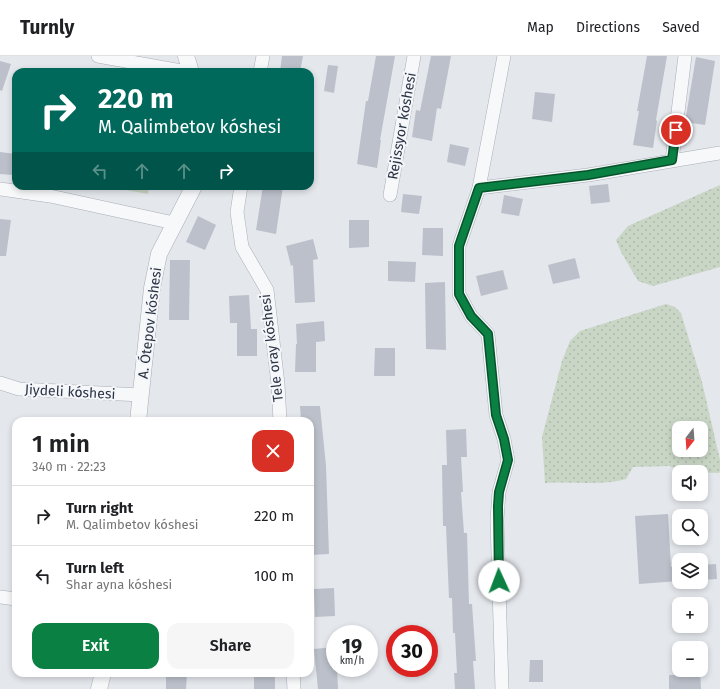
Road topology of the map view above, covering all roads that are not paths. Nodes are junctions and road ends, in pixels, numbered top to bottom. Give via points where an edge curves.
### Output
1 (98, 56) edge
2 (186, 56) edge
3 (263, 56) edge
4 (414, 56) edge
5 (504, 56) edge
6 (685, 56) edge
7 (165, 68) edge
8 (190, 68) edge
9 (261, 68) edge
10 (720, 153) edge
11 (672, 160) junction
12 (479, 188) junction
13 (0, 189) edge
14 (192, 190) edge
15 (240, 190) edge
16 (390, 195) dead end
17 (174, 224) junction
18 (0, 383) edge
19 (141, 396) junction
20 (138, 417) edge
21 (280, 417) edge
22 (0, 597) edge
23 (12, 598) edge
24 (102, 677) edge
25 (293, 677) edge
26 (99, 689) edge
27 (294, 689) edge
28 (502, 689) edge

1 - 7 street
2 - 8 street
3 - 9 street
4 - 16 street, Rejissyor kóshesi
5 - 12 street
6 - 11 street
10 - 11 street
11 - 12 street via 588,175
12 - 28 street via 459,246 459,294 471,316 488,334 496,415 508,460 499,492 497,520
13 - 17 street via 50,196
14 - 17 street, A. Ótepov kóshesi
15 - 21 street, Tele oray kóshesi via 237,212 242,247 267,290
17 - 19 street, A. Ótepov kóshesi via 159,254 152,288
18 - 19 street, Jiydeli kóshesi via 20,389
19 - 20 street, A. Ótepov kóshesi
22 - 23 street
24 - 26 street
25 - 27 street

